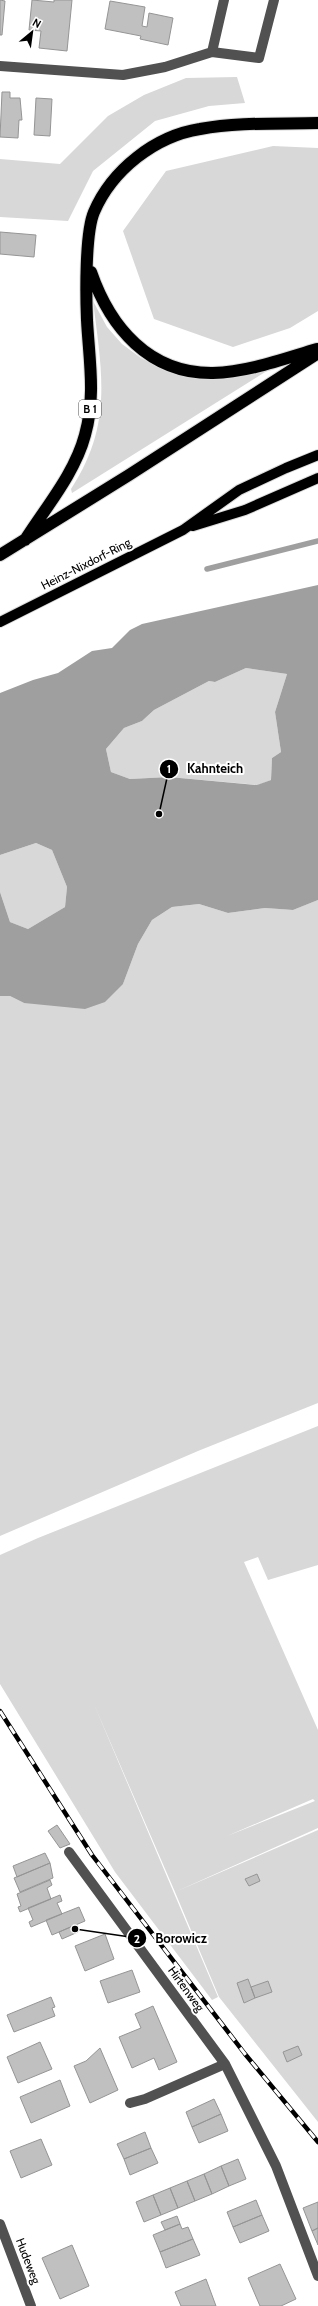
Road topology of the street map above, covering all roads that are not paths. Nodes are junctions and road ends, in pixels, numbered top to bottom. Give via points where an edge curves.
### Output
1 (224, 0) edge
2 (274, 0) edge
3 (212, 52) junction
4 (0, 66) edge
5 (318, 122) edge
6 (88, 262) junction
7 (318, 349) edge
8 (318, 353) edge
9 (318, 456) edge
10 (318, 478) edge
11 (183, 530) junction
12 (25, 540) junction
13 (0, 555) edge
14 (0, 622) edge
15 (69, 1852) dead end
16 (225, 2064) junction
17 (130, 2103) dead end
18 (0, 2224) edge
19 (318, 2276) edge
20 (31, 2306) edge

1 - 3 street
2 - 3 street via 259,58
3 - 4 street via 165,68 123,75
5 - 6 highway via 199,129 171,138 147,150 124,168 106,190 94,212
6 - 7 highway via 100,297 114,321 129,339 154,358 180,369 212,373 247,369
6 - 12 highway, B 1 via 87,319 91,406 85,435 74,461
8 - 12 highway, B 1
9 - 11 main road, Heinz-Nixdorf-Ring via 239,490
10 - 11 main road, Heinz-Nixdorf-Ring via 245,510
11 - 14 main road, Heinz-Nixdorf-Ring
12 - 13 highway, B 1
15 - 16 street, Hirtenweg
16 - 17 street
16 - 19 street, Hirtenweg via 276,2166
18 - 20 street, Hudeweg

